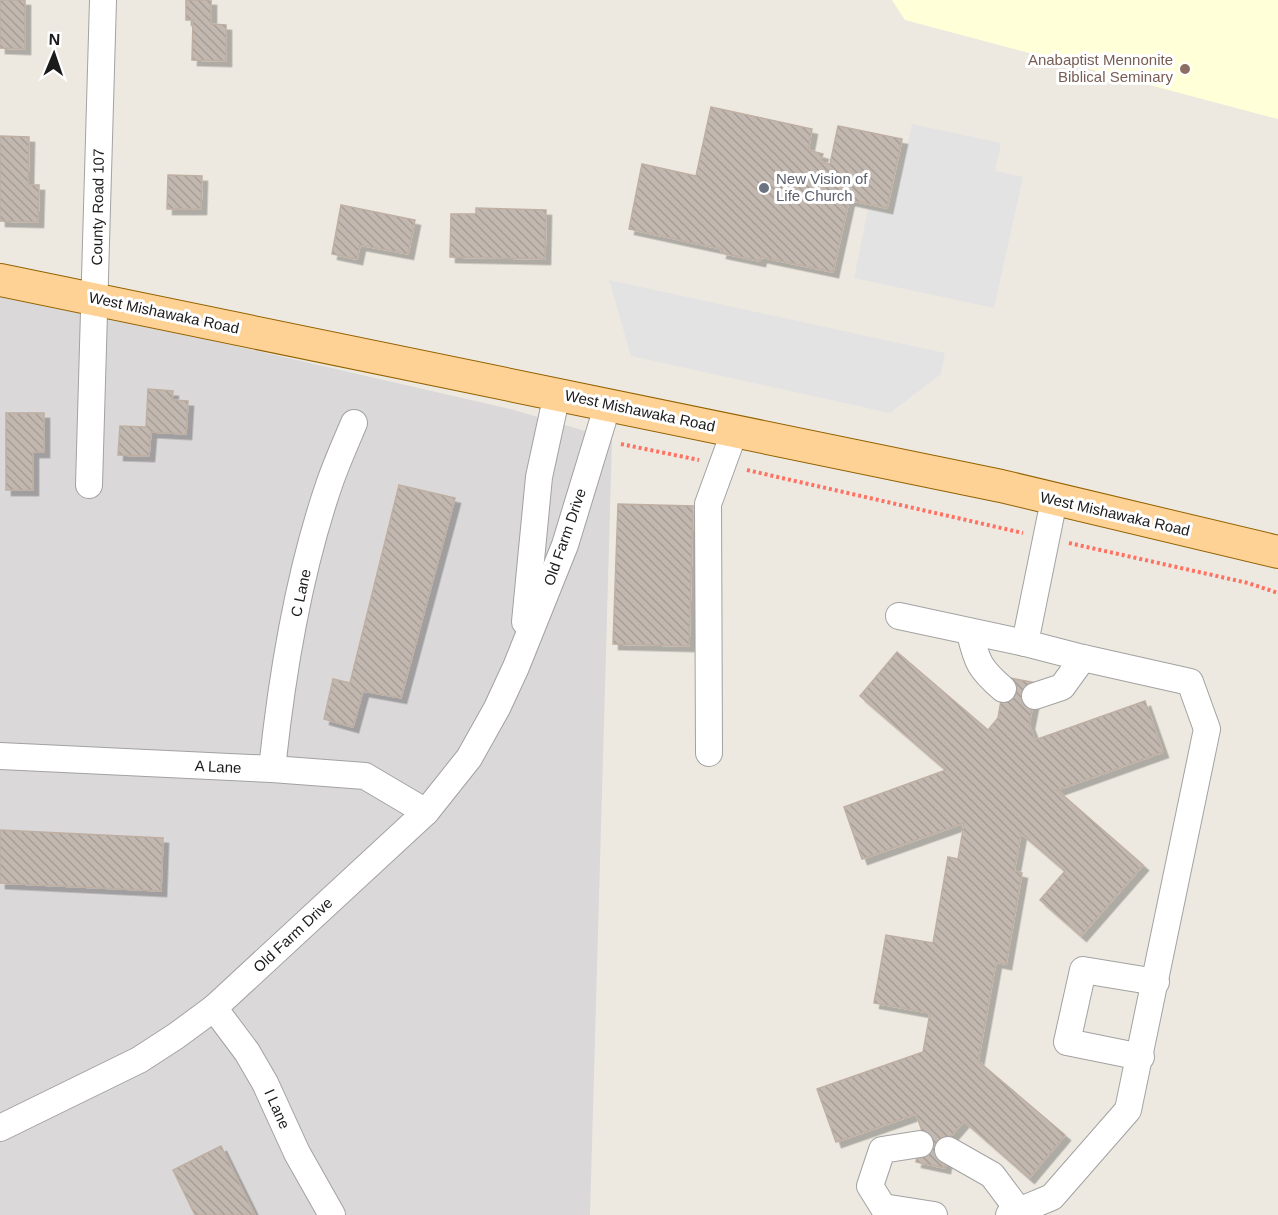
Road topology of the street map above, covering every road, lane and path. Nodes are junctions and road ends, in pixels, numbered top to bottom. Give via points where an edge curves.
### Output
1 (103, 0) edge
2 (0, 280) edge
3 (96, 299) junction
4 (557, 394) junction
5 (608, 404) junction
6 (354, 423) dead end
7 (735, 430) junction
8 (598, 439) junction
9 (723, 464) junction
10 (89, 485) dead end
11 (1054, 500) junction
12 (1046, 538) junction
13 (1278, 552) edge
14 (1278, 593) edge
15 (899, 616) dead end
16 (970, 633) junction
17 (1025, 643) junction
18 (1083, 658) junction
19 (516, 667) junction
20 (1003, 689) dead end
21 (1035, 696) dead end
22 (709, 753) dead end
23 (0, 756) edge
24 (272, 769) junction
25 (426, 812) junction
26 (1156, 982) junction
27 (214, 1008) junction
28 (1141, 1057) junction
29 (0, 1128) edge
30 (920, 1144) dead end
31 (948, 1150) dead end
32 (1014, 1213) edge
33 (332, 1215) edge
34 (934, 1215) edge

1 - 3 street, County Road 107
2 - 3 main road, West Mishawaka Road
3 - 4 main road, West Mishawaka Road
3 - 10 street, County Road 107
4 - 5 main road, West Mishawaka Road
4 - 19 street, Old Farm Drive via 538,477 527,612
5 - 7 main road, West Mishawaka Road
5 - 8 street, Old Farm Drive
6 - 24 street, C Lane via 330,483 305,570 280,694
7 - 9 street
7 - 11 main road, West Mishawaka Road
8 - 9 path
8 - 19 street, Old Farm Drive via 565,545
9 - 12 path
9 - 22 street via 708,504
11 - 12 street
11 - 13 main road, West Mishawaka Road
12 - 14 path
12 - 17 street
15 - 16 street
16 - 17 street
16 - 20 street via 975,657 984,672
17 - 18 street
18 - 21 street via 1062,687
18 - 26 street via 1190,682 1208,729
19 - 25 street, Old Farm Drive via 469,758
23 - 24 street, A Lane
24 - 25 street, A Lane via 365,776
25 - 27 street, Old Farm Drive
26 - 28 street
26 - 28 street via 1083,970 1067,1042
27 - 29 street, Old Farm Drive via 139,1060
27 - 33 street, I Lane via 266,1083 297,1153
28 - 32 street via 1128,1110 1052,1197
30 - 34 street via 882,1150 870,1186 883,1207
31 - 32 street via 992,1175

